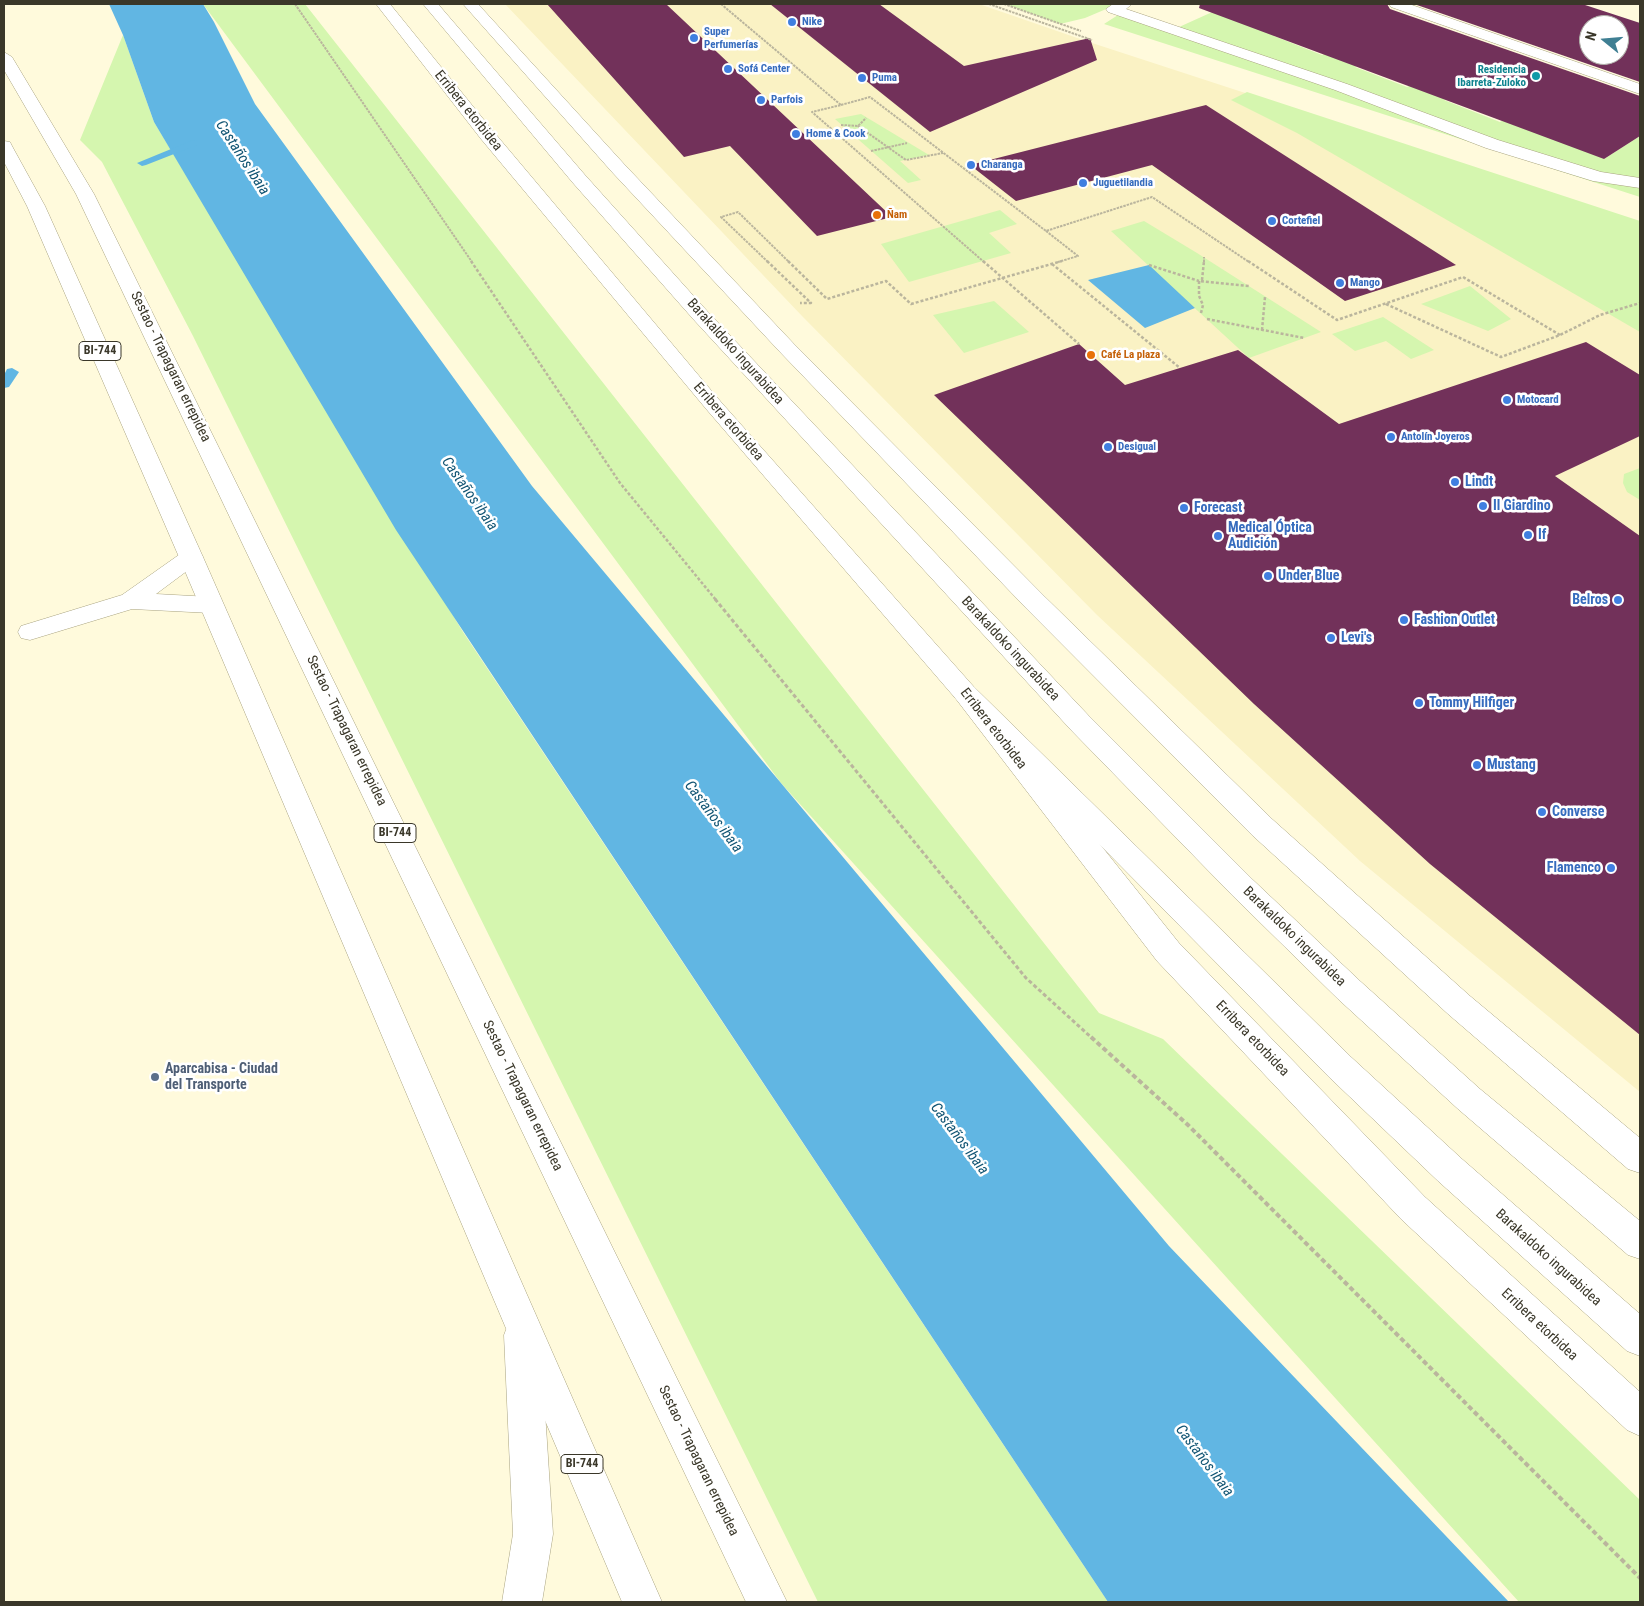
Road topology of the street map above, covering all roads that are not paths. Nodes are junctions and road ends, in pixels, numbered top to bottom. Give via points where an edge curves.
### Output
1 (383, 4) edge
2 (430, 4) edge
3 (470, 4) edge
4 (1125, 4) edge
5 (1396, 4) edge
6 (4, 57) edge
7 (1640, 89) edge
8 (4, 146) edge
9 (1640, 183) edge
10 (191, 557) junction
11 (131, 601) junction
12 (211, 605) junction
13 (30, 632) dead end
14 (965, 693) junction
15 (1640, 1158) edge
16 (1640, 1244) edge
17 (522, 1326) junction
18 (1640, 1338) edge
19 (1640, 1417) edge
20 (522, 1602) edge
21 (642, 1602) edge
22 (767, 1602) edge

1 - 14 main road, Erribera etorbidea via 487,135 714,406
2 - 16 main road, Barakaldoko ingurabidea via 695,308 1080,723 1349,990 1470,1099
3 - 15 main road via 744,302 1035,602 1262,827 1459,1005
4 - 9 main road via 1113,8 1507,149 1599,177
5 - 7 main road
6 - 22 main road, Sestao - Trapagaran errepidea / BI-744 via 89,203
8 - 10 main road, BI-744 via 36,206
10 - 11 main road
10 - 12 main road, BI-744
11 - 12 main road
11 - 13 main road
12 - 17 main road, BI-744
14 - 18 main road, Barakaldoko ingurabidea via 1340,1067 1450,1170
14 - 19 main road, Erribera etorbidea via 1168,952 1412,1208
17 - 20 main road via 533,1534
17 - 21 main road, BI-744

